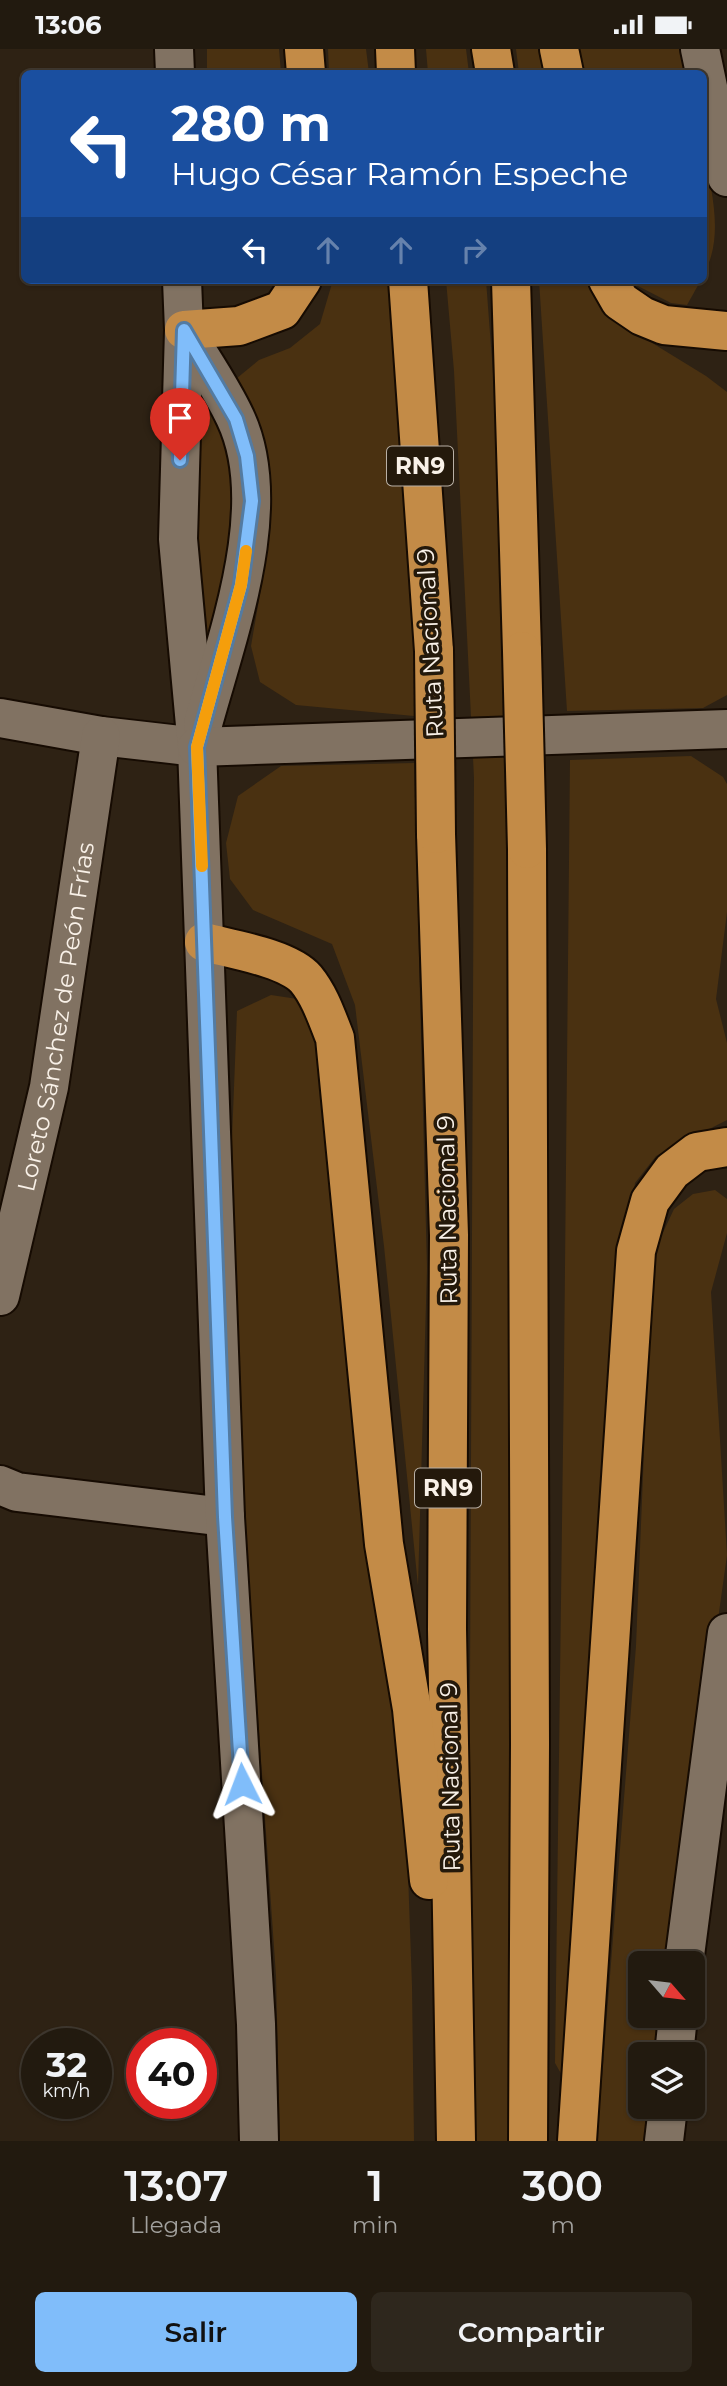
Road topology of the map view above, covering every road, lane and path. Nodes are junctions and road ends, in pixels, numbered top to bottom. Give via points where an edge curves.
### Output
1 (174, 49) edge
2 (304, 49) edge
3 (395, 49) edge
4 (491, 49) edge
5 (559, 49) edge
6 (700, 49) edge
7 (174, 70) edge
8 (306, 70) edge
9 (396, 70) edge
10 (494, 70) edge
11 (563, 70) edge
12 (704, 70) edge
13 (707, 82) edge
14 (727, 177) edge
15 (182, 284) edge
16 (299, 284) edge
17 (408, 284) edge
18 (511, 284) edge
19 (610, 284) edge
20 (184, 330) junction
21 (727, 331) edge
22 (0, 718) edge
23 (727, 729) edge
24 (101, 736) junction
25 (197, 747) junction
26 (204, 941) junction
27 (727, 1147) edge
28 (0, 1296) edge
29 (0, 1485) edge
30 (225, 1517) junction
31 (727, 1633) edge
32 (720, 1753) edge
33 (686, 1951) edge
34 (667, 2119) edge
35 (259, 2141) edge
36 (456, 2141) edge
37 (528, 2141) edge
38 (577, 2141) edge
39 (664, 2141) edge

1 - 7 street
2 - 8 highway
3 - 9 highway
4 - 10 highway
5 - 11 highway
6 - 12 street
13 - 14 street
15 - 20 street
16 - 20 highway via 282,310 239,326
17 - 36 highway, Ruta Nacional 9 / RN9, bridge via 434,652 449,1235 447,1629
18 - 37 highway, bridge via 527,849
19 - 21 highway via 620,301 664,325
20 - 25 street via 178,539
20 - 25 street via 236,419 247,456 252,501 241,585
22 - 24 street
23 - 25 street
24 - 25 street
24 - 28 street, Loreto Sánchez de Peón Frías via 49,1087
25 - 26 street
26 - 30 street
26 - 36 highway via 284,964 304,977 335,1038 384,1544 412,1709
27 - 38 highway via 697,1152 672,1171 650,1201 636,1251
29 - 30 street via 17,1492
30 - 35 street
31 - 32 street
32 - 33 street
34 - 39 street

